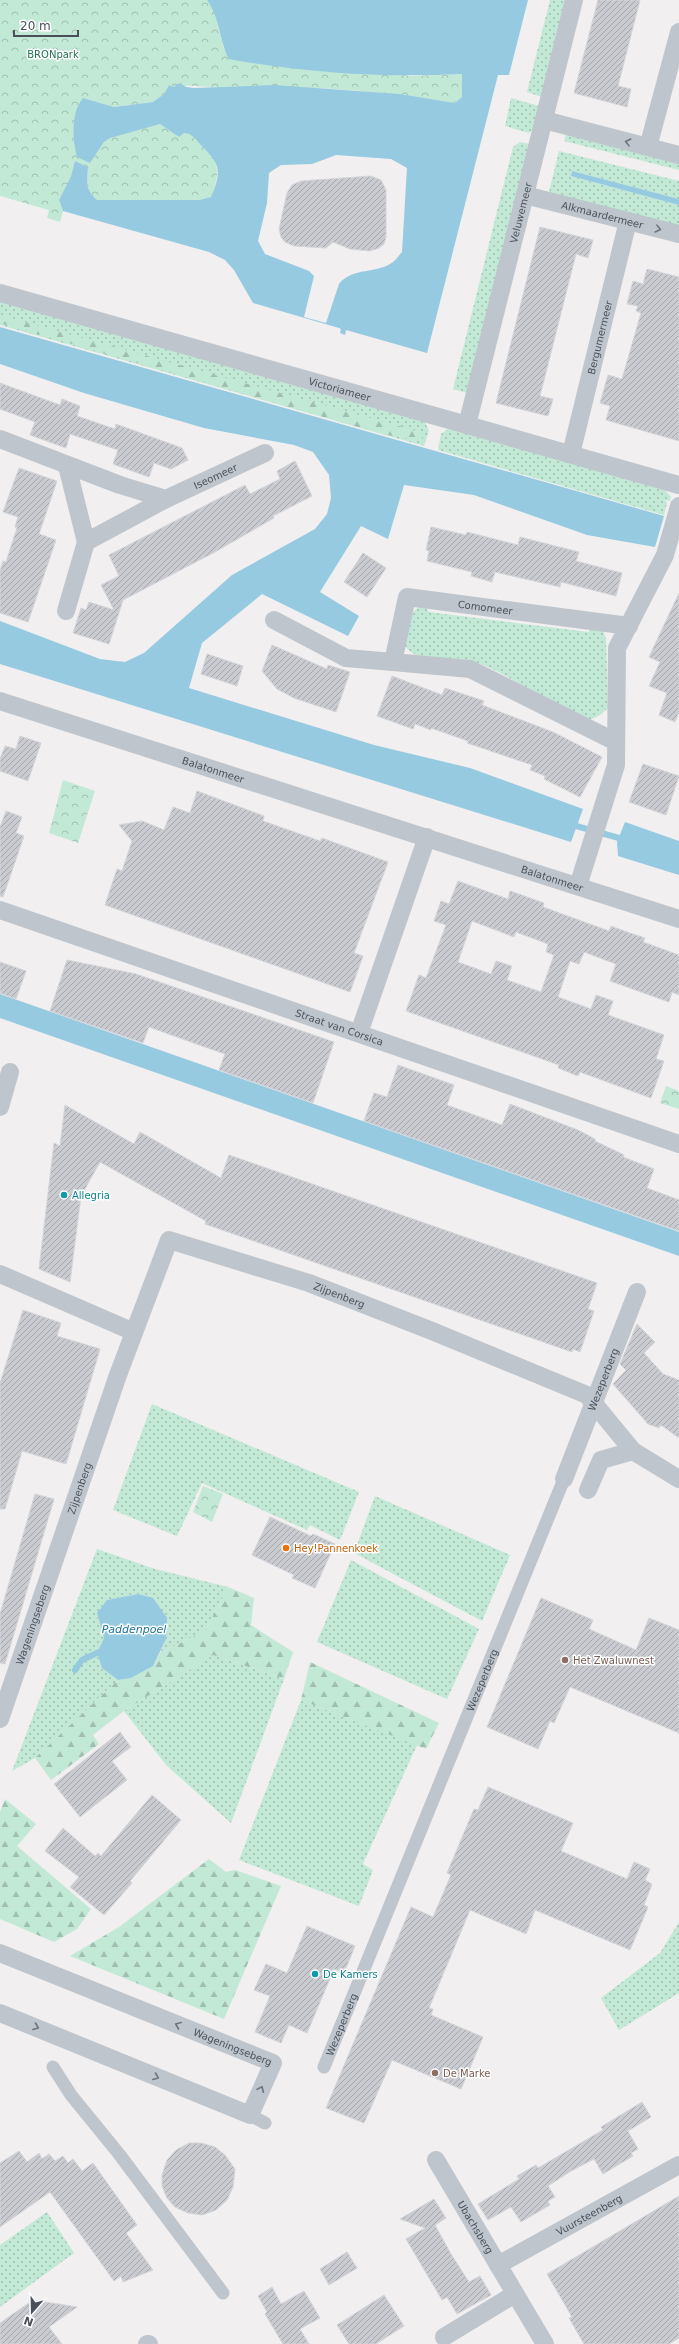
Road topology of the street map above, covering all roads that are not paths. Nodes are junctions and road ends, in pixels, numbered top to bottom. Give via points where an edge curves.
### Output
1 (574, 0) edge
2 (679, 32) edge
3 (544, 120) junction
4 (648, 147) junction
5 (679, 154) edge
6 (525, 195) junction
7 (628, 221) junction
8 (679, 234) edge
9 (0, 293) edge
10 (467, 425) junction
11 (0, 440) edge
12 (265, 453) dead end
13 (570, 454) junction
14 (67, 466) junction
15 (679, 485) edge
16 (166, 499) junction
17 (679, 507) edge
18 (86, 542) junction
19 (66, 611) dead end
20 (274, 620) dead end
21 (629, 626) junction
22 (393, 662) junction
23 (0, 701) edge
24 (616, 742) junction
25 (427, 837) junction
26 (578, 886) junction
27 (0, 910) edge
28 (679, 919) edge
29 (359, 1033) junction
30 (10, 1072) dead end
31 (0, 1107) edge
32 (679, 1144) edge
33 (0, 1274) edge
34 (637, 1292) dead end
35 (134, 1332) junction
36 (593, 1402) junction
37 (632, 1451) junction
38 (564, 1479) joint
39 (679, 1479) edge
40 (588, 1490) dead end
41 (63, 1530) joint
42 (0, 1719) edge
43 (0, 1953) edge
44 (0, 2012) edge
45 (53, 2067) dead end
46 (324, 2067) dead end
47 (436, 2160) dead end
48 (679, 2164) edge
49 (498, 2265) junction
50 (223, 2293) dead end
51 (515, 2294) junction
52 (444, 2337) dead end
53 (545, 2344) edge

1 - 3 street, Veluwemeer
2 - 4 street
4 -> 3 street
3 - 6 street, Veluwemeer
4 - 5 street
6 - 7 street, Alkmaardermeer
6 - 10 street, Veluwemeer
7 -> 8 street, Alkmaardermeer
7 - 13 street, Bergumermeer
9 - 10 street, Victoriameer
10 - 13 street, Victoriameer
11 - 14 street
12 - 16 street, Iseomeer
13 - 15 street, Victoriameer
14 - 16 street
14 - 18 street
16 - 18 street, Iseomeer
17 - 21 street via 665,555
18 - 19 street
20 - 22 street via 346,658
21 - 22 street, Comomeer via 407,597
21 - 24 street via 617,648
22 - 24 street via 470,669
23 - 25 street, Balatonmeer
24 - 26 street via 616,765
25 - 26 street, Balatonmeer
25 - 29 street
26 - 28 street, Balatonmeer
27 - 29 street, Straat van Corsica
29 - 32 street, Straat van Corsica
30 - 31 street
33 - 35 street
34 - 36 street, Wezeperberg
35 - 36 street, Zijpenberg via 169,1240 309,1283 587,1395
35 - 41 street, Zijpenberg
36 - 37 street
36 - 38 street, Wezeperberg
37 - 39 street
37 - 40 street via 602,1460
38 - 46 street, Wezeperberg
41 - 42 street, Wageningseberg
44 -> 43 street, Wageningseberg via 257,2119 273,2063
45 - 50 street via 71,2095 120,2154
47 - 49 street, Ubachsberg
48 - 49 street, Vuursteenberg
49 - 51 street, Ubachsberg
51 - 52 street
51 - 53 street, Ubachsberg

